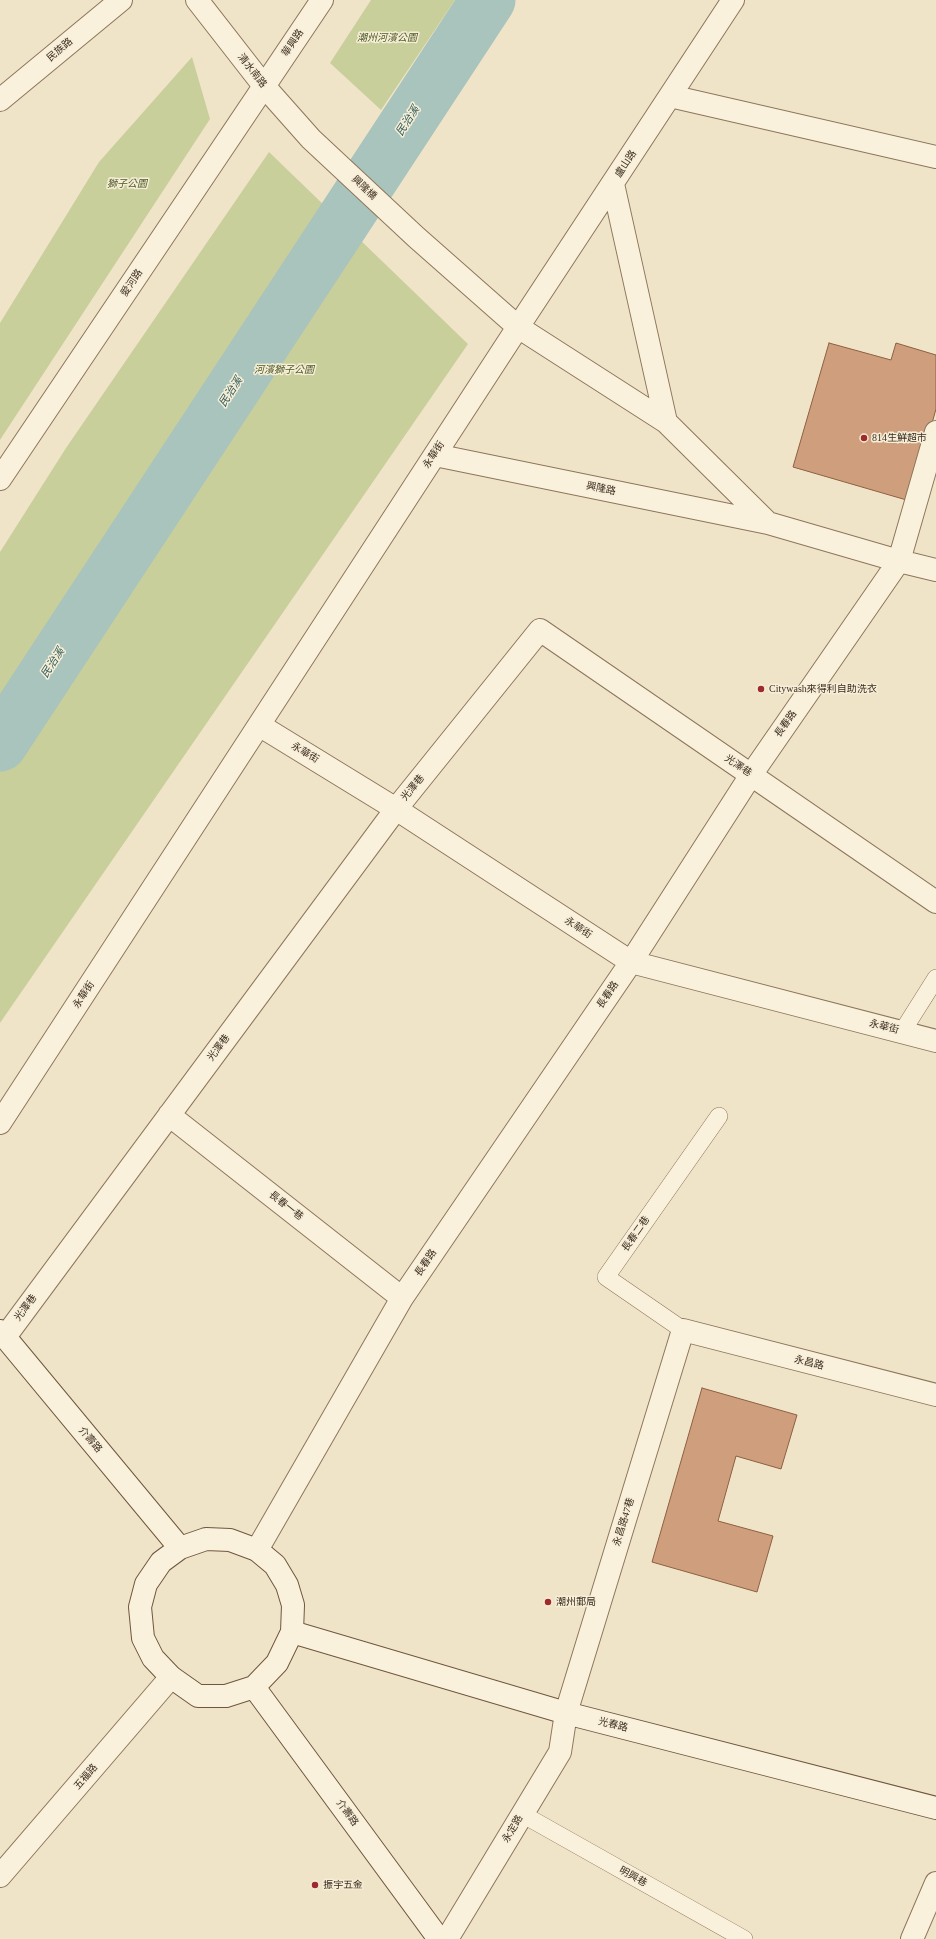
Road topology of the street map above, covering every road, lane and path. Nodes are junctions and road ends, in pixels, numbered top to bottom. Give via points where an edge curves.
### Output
1 (121, 0) edge
2 (197, 0) edge
3 (322, 0) edge
4 (733, 0) edge
5 (264, 86) junction
6 (670, 96) junction
7 (0, 100) edge
8 (311, 139) joint
9 (936, 157) edge
10 (613, 184) junction
11 (416, 237) joint
12 (518, 327) junction
13 (666, 422) junction
14 (936, 432) edge
15 (435, 455) junction
16 (0, 479) edge
17 (768, 523) junction
18 (899, 562) junction
19 (936, 570) edge
20 (259, 725) junction
21 (751, 775) junction
22 (396, 809) junction
23 (936, 902) edge
24 (631, 962) junction
25 (936, 978) edge
26 (902, 1032) junction
27 (936, 1040) edge
28 (169, 1115) junction
29 (719, 1116) dead end
30 (0, 1123) edge
31 (402, 1298) junction
32 (682, 1330) junction
33 (2, 1334) edge
34 (936, 1395) edge
35 (180, 1548) junction
36 (257, 1550) junction
37 (292, 1632) junction
38 (171, 1677) junction
39 (254, 1687) junction
40 (566, 1713) junction
41 (936, 1808) edge
42 (522, 1814) junction
43 (0, 1876) edge
44 (936, 1883) edge
45 (733, 1936) edge
46 (439, 1939) edge
47 (447, 1939) edge
48 (912, 1939) edge

1 - 7 street, 民族路
2 - 5 street, 清水南路
3 - 5 street, 華興路
4 - 6 street, 盧山路
5 - 8 street, 清水南路
5 - 16 street, 愛河路
6 - 9 street
6 - 10 street, 盧山路
8 - 11 street, 興隆橋
10 - 12 street, 盧山路
10 - 13 street
11 - 12 street, 興隆路
12 - 13 street, 興隆路
12 - 15 street, 永華街
13 - 17 street, 興隆路
14 - 18 street, 長春路
15 - 17 street, 興隆路
15 - 20 street, 永華街
17 - 18 street, 興隆路
18 - 19 street, 興隆路
18 - 21 street, 長春路
20 - 22 street, 永華街
20 - 30 street, 永華街
21 - 22 street, 光澤巷 via 540,630
21 - 23 street, 光澤巷
21 - 24 street, 長春路
22 - 24 street, 永華街
22 - 28 street, 光澤巷
24 - 26 street, 永華街
24 - 31 street, 長春路
25 - 26 lane
26 - 27 street, 永華街
28 - 31 street, 長春一巷
28 - 33 street, 光澤巷
29 - 32 lane, 長春二巷 via 606,1277
31 - 36 street, 長春路
32 - 34 street, 永昌路
32 - 40 street, 永昌路47巷
33 - 35 street, 介壽路
35 - 36 street via 206,1539 230,1540
35 - 38 street via 161,1562 146,1584 140,1607 143,1638 153,1658
36 - 37 street via 275,1565 287,1585 293,1605
37 - 39 street via 278,1663
37 - 40 street, 光春路
38 - 39 street via 198,1696 226,1696
38 - 43 street, 五福路
39 - 46 street, 介壽路
40 - 41 street, 光春路
40 - 42 street, 永定路 via 560,1752
42 - 45 lane, 明興巷
42 - 47 street, 永定路
44 - 48 street

